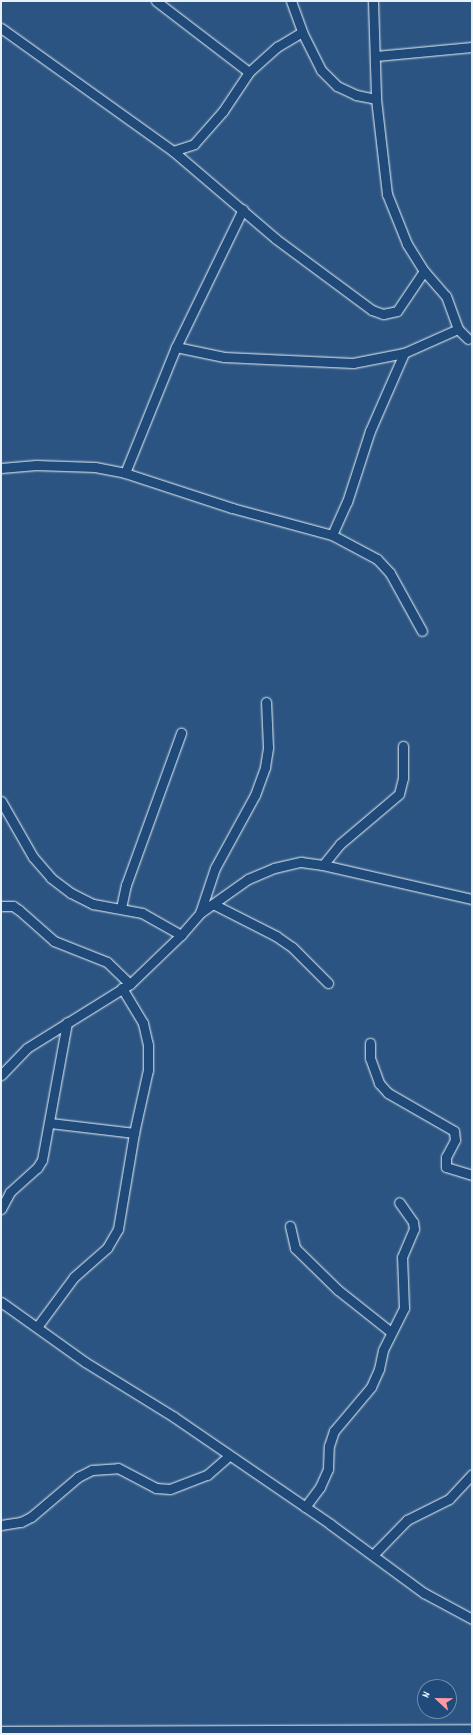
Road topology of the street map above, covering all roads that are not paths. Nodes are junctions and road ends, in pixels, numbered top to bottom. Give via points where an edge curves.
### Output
1 (156, 1) edge
2 (291, 1) edge
3 (373, 1) edge
4 (1, 28) edge
5 (302, 32) junction
6 (472, 47) edge
7 (376, 56) junction
8 (249, 72) junction
9 (376, 99) junction
10 (173, 151) junction
11 (243, 209) junction
12 (424, 271) junction
13 (458, 329) junction
14 (468, 339) dead end
15 (176, 347) junction
16 (404, 353) junction
17 (1, 468) edge
18 (126, 473) junction
19 (332, 535) junction
20 (422, 631) dead end
21 (266, 702) dead end
22 (181, 734) dead end
23 (403, 746) dead end
24 (1, 801) edge
25 (324, 865) junction
26 (472, 898) edge
27 (213, 904) junction
28 (1, 906) edge
29 (121, 908) junction
30 (200, 913) junction
31 (181, 935) junction
32 (328, 983) dead end
33 (126, 986) junction
34 (67, 1022) junction
35 (370, 1043) dead end
36 (1, 1075) edge
37 (50, 1123) junction
38 (134, 1133) junction
39 (472, 1175) edge
40 (399, 1202) dead end
41 (1, 1209) edge
42 (290, 1226) dead end
43 (1, 1302) edge
44 (37, 1327) junction
45 (391, 1332) junction
46 (229, 1456) junction
47 (472, 1474) edge
48 (305, 1507) junction
49 (1, 1525) edge
50 (373, 1555) junction
51 (472, 1619) edge
52 (472, 1729) edge
53 (1, 1731) edge
54 (296, 1732) edge

1 - 8 street
2 - 5 street
3 - 7 street
4 - 10 street
5 - 8 street via 278,47
5 - 9 street via 321,70 338,86
6 - 7 street
7 - 9 street
8 - 10 street via 223,112 202,137 194,144
9 - 12 street via 387,194 407,244
10 - 11 street
11 - 12 street via 276,239 332,282 383,314 397,311 404,304
11 - 15 street
12 - 13 street via 450,301
13 - 14 street
13 - 16 street
15 - 16 street via 224,357 353,363
15 - 18 street
16 - 19 street via 370,431 347,502
17 - 18 street via 44,465 95,467
18 - 19 street via 232,508
19 - 20 street via 377,559 390,573
21 - 30 street via 268,747 265,767 255,796 215,868
22 - 29 street via 126,885
23 - 25 street via 403,778 398,794 340,844
24 - 29 street via 33,856 51,878 71,893 93,904
25 - 26 street
25 - 27 street via 301,862 274,868 248,879
27 - 30 street
27 - 32 street via 276,936
28 - 33 street via 13,906 54,941 107,962
29 - 31 street via 142,913
30 - 31 street
31 - 33 street
33 - 34 street
33 - 38 street via 143,1023 148,1045 148,1070
34 - 36 street via 27,1048
34 - 37 street
35 - 39 street via 370,1058 379,1083 388,1093 454,1131 455,1140 446,1157 446,1167
37 - 38 street
37 - 41 street via 47,1145 40,1164 10,1192
38 - 44 street via 118,1229 107,1248 74,1277
40 - 45 street via 413,1222 414,1229 402,1257 404,1308
42 - 45 street via 295,1248 338,1290
43 - 44 street
44 - 46 street
45 - 48 street via 371,1387 334,1431 329,1446 328,1469 320,1487
46 - 48 street
46 - 49 street via 206,1475 170,1489 156,1488 118,1468 92,1470 78,1477 31,1517 16,1524
47 - 50 street via 449,1499 407,1520
48 - 50 street
50 - 51 street via 424,1593
52 - 54 street
53 - 54 street

